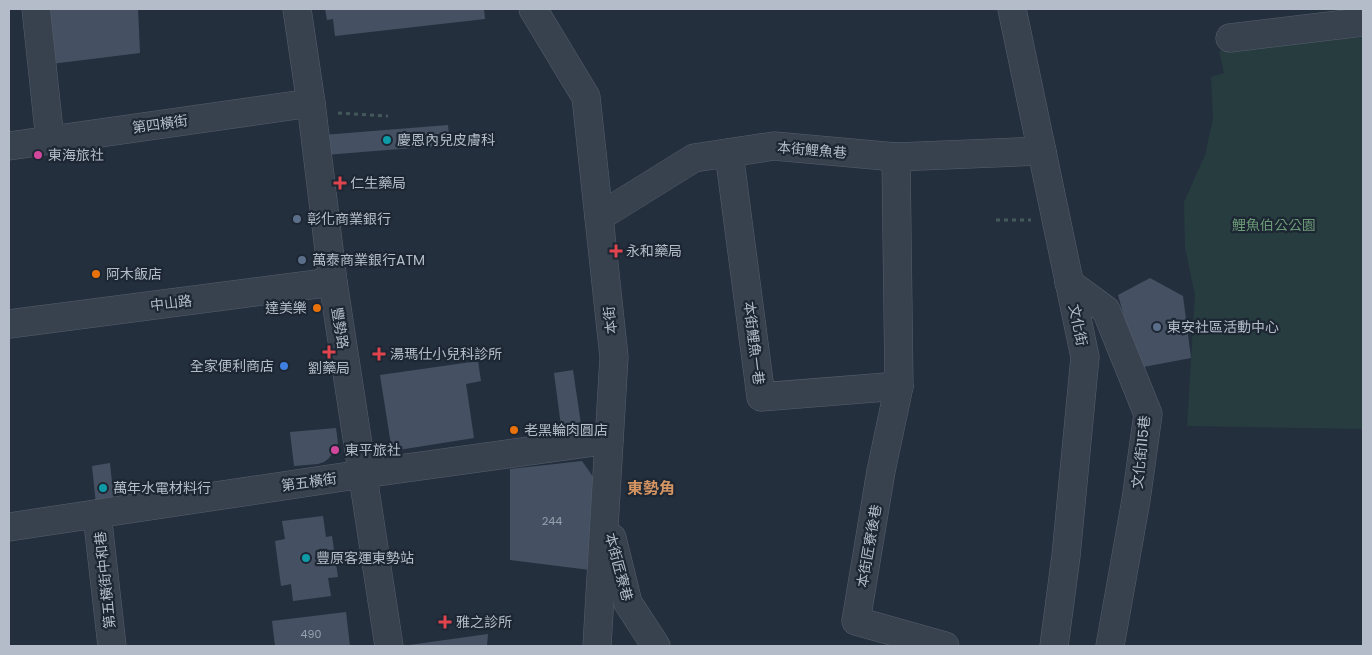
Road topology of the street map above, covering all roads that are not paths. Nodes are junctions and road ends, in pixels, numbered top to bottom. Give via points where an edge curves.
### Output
1 (36, 9) edge
2 (297, 9) edge
3 (533, 9) edge
4 (1012, 9) edge
5 (1363, 22) edge
6 (1230, 38) dead end
7 (311, 103) junction
8 (50, 140) junction
9 (9, 146) edge
10 (1042, 150) junction
11 (729, 153) junction
12 (896, 157) junction
13 (599, 217) junction
14 (333, 282) junction
15 (1069, 282) junction
16 (9, 324) edge
17 (899, 386) junction
18 (609, 440) junction
19 (363, 474) junction
20 (605, 510) junction
21 (97, 514) junction
22 (9, 526) edge
23 (112, 646) edge
24 (389, 646) edge
25 (597, 646) edge
26 (656, 646) edge
27 (945, 646) edge
28 (1054, 646) edge
29 (1110, 646) edge

1 - 8 street
2 - 7 street, 豐勢路
3 - 13 street, 本街 via 586,97
4 - 10 street, 文化街
5 - 6 street
7 - 8 street, 第四橫街
7 - 14 street, 豐勢路
8 - 9 street, 第四橫街
10 - 12 street, 本街鯉魚巷
10 - 15 street, 文化街
11 - 12 street, 本街鯉魚巷 via 774,146
11 - 13 street, 本街鯉魚巷 via 694,158
11 - 17 street, 本街鯉魚一巷 via 761,397
12 - 17 street
13 - 18 street, 本街 via 614,357
14 - 16 street, 中山路
14 - 19 street, 豐勢路
15 - 28 street, 文化街 via 1085,357
15 - 29 street, 文化街115巷 via 1106,310 1148,414
17 - 27 street, 本街匠寮後巷 via 856,621
18 - 19 street, 第五橫街
18 - 20 street, 本街
19 - 21 street, 第五橫街
19 - 24 street, 豐勢路
20 - 25 street, 本街
20 - 26 street, 本街匠寮巷 via 628,604
21 - 22 street, 第五橫街
21 - 23 street, 第五橫街中和巷

